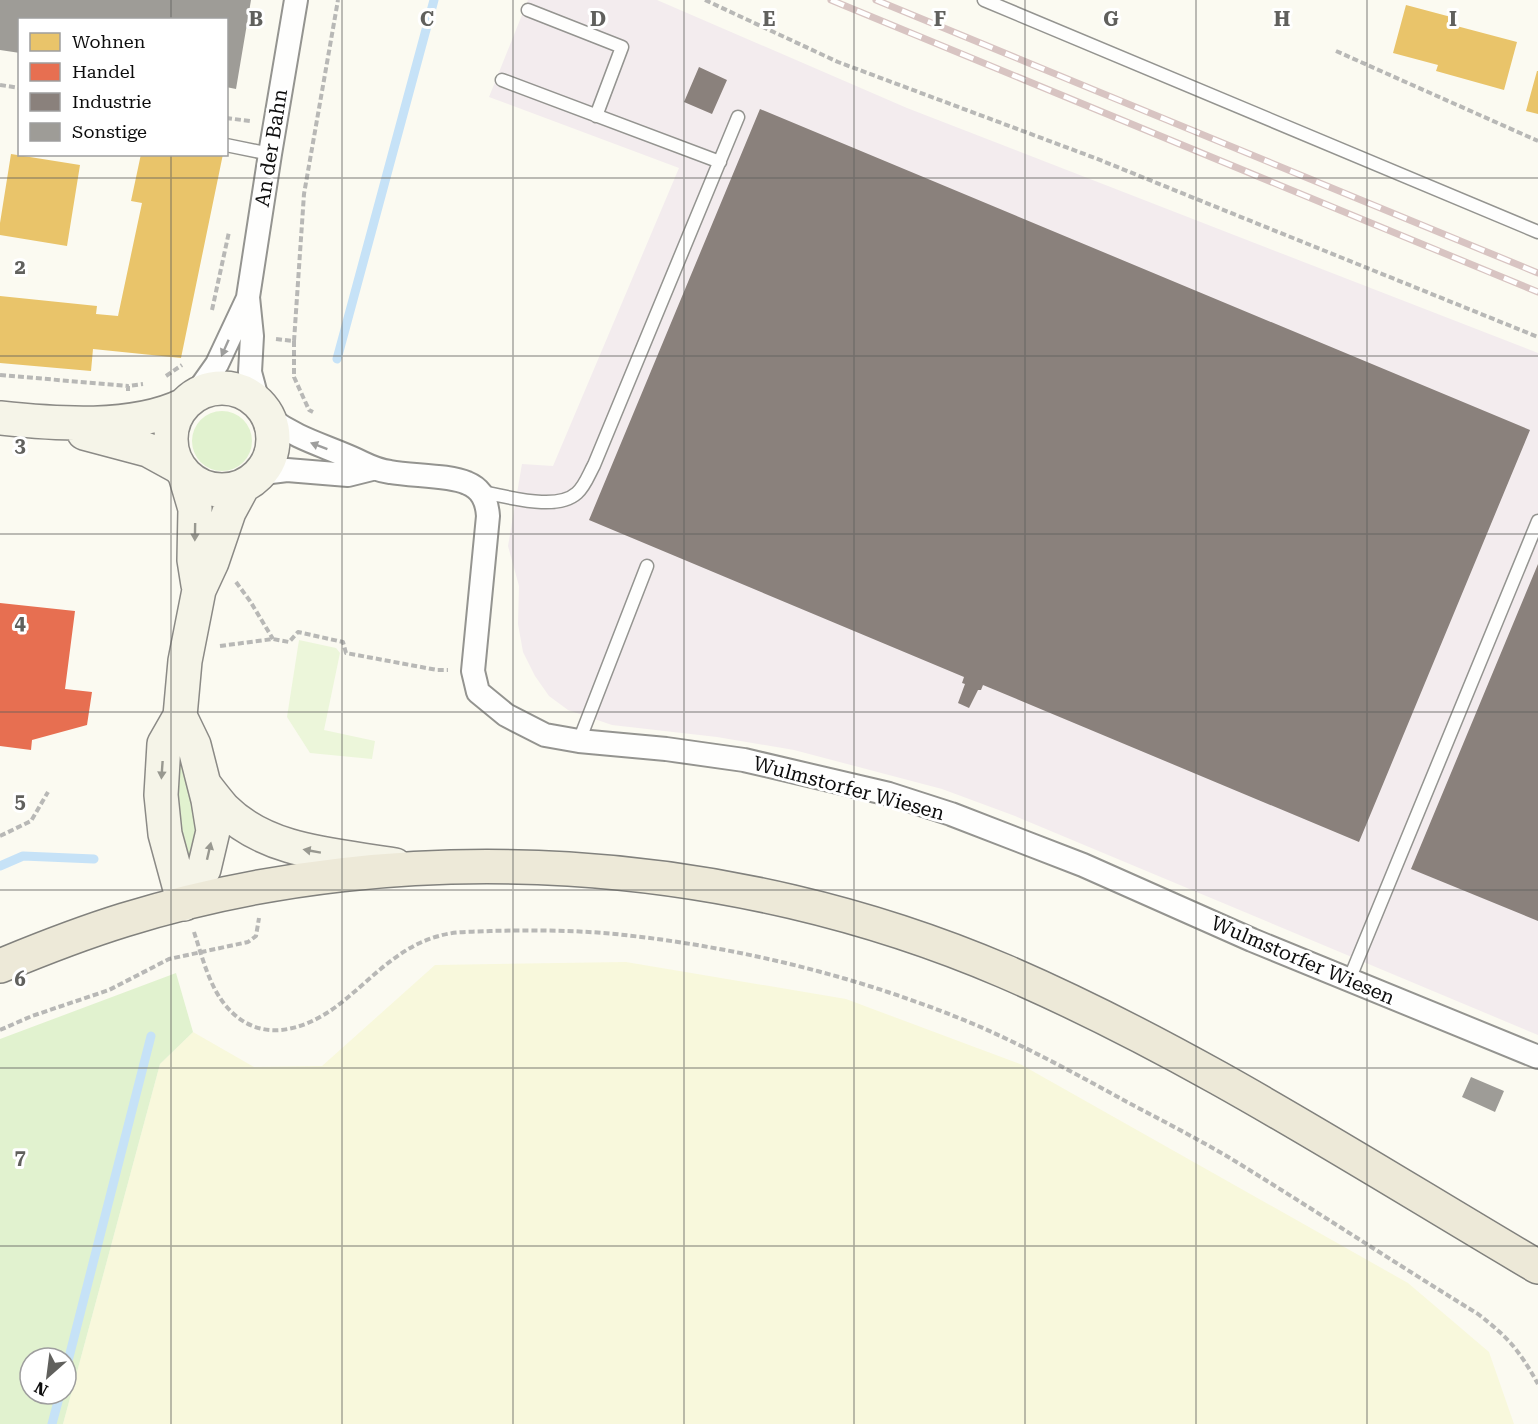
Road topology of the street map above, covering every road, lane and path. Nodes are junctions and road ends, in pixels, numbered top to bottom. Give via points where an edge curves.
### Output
1 (296, 0) edge
2 (338, 0) edge
3 (705, 0) edge
4 (984, 0) edge
5 (528, 10) dead end
6 (1336, 51) dead end
7 (502, 80) dead end
8 (0, 85) edge
9 (18, 88) edge
10 (596, 116) junction
11 (738, 117) dead end
12 (228, 118) edge
13 (254, 122) dead end
14 (1538, 141) edge
15 (228, 145) edge
16 (270, 154) junction
17 (720, 162) junction
18 (1538, 231) edge
19 (248, 297) junction
20 (252, 336) junction
21 (1538, 337) edge
22 (294, 341) junction
23 (184, 364) dead end
24 (0, 375) edge
25 (160, 381) dead end
26 (150, 382) dead end
27 (128, 386) junction
28 (190, 400) junction
29 (264, 410) junction
30 (0, 418) edge
31 (129, 420) junction
32 (47, 423) junction
33 (332, 450) junction
34 (372, 469) junction
35 (182, 471) junction
36 (251, 481) junction
37 (481, 492) junction
38 (1538, 521) edge
39 (647, 566) dead end
40 (229, 574) dead end
41 (199, 590) junction
42 (273, 639) junction
43 (219, 646) dead end
44 (473, 671) junction
45 (180, 716) junction
46 (579, 741) junction
47 (204, 784) junction
48 (48, 792) dead end
49 (0, 836) edge
50 (411, 868) junction
51 (251, 889) junction
52 (184, 904) junction
53 (201, 954) junction
54 (0, 966) edge
55 (1350, 980) junction
56 (0, 1030) edge
57 (1538, 1057) edge
58 (1538, 1267) edge
59 (1538, 1384) edge

1 - 16 street, An der Bahn
2 - 22 path via 304,194
3 - 21 path via 838,62 1106,162
4 - 18 lane
5 - 10 lane via 622,47
6 - 14 path
7 - 10 lane
8 - 9 path
10 - 17 lane
11 - 17 lane
12 - 13 path
15 - 16 lane
16 - 19 street, An der Bahn
17 - 37 lane via 582,488 551,503
19 - 20 street, An der Bahn
19 -> 28 street, An der Bahn via 217,364
20 - 22 path
20 - 29 street, An der Bahn via 250,372
22 - 33 path via 294,377 309,410 338,429
23 - 25 path
24 - 27 path
26 - 27 path
27 - 31 path
28 - 29 street via 213,389 228,388 242,392
28 - 31 street via 161,414
28 - 35 street via 174,421 171,435 172,450
33 -> 29 street via 294,434
29 - 36 street via 274,436 273,451
30 - 32 street
31 - 32 street
32 - 35 street via 133,445
33 - 34 street
34 - 36 street via 348,475 287,470
34 - 37 street via 458,480
35 - 36 street via 196,484 210,489 229,490
35 -> 41 street via 195,509 194,560
36 - 41 street via 229,512
37 - 44 street, Wulmstorfer Wiesen via 488,516
38 - 55 lane
39 - 46 lane
40 - 42 path
41 - 45 street via 185,661
42 - 43 path
42 - 44 path via 289,642 298,632 343,642 346,653 437,670
44 - 46 street, Wulmstorfer Wiesen via 478,692 506,715 545,735
45 - 47 street via 194,745
45 -> 52 street via 164,744 160,795 165,834
46 - 55 street, Wulmstorfer Wiesen via 744,760 889,794 1028,843
50 -> 47 street via 282,844 240,821
52 -> 47 street via 204,869 213,831
48 - 49 path via 32,821
50 - 51 main road
50 - 58 main road via 524,867 648,876 790,902 912,936 1003,971 1189,1061
51 - 52 main road
51 - 53 path via 259,918 256,936 248,942
52 - 53 path
52 - 54 main road via 124,920
53 - 56 path via 169,959 109,990
53 - 59 path via 226,1006 248,1023 279,1031 308,1023 335,1007 410,948 459,932 614,934 723,950 813,969 904,998 983,1028 1062,1066 1227,1156 1478,1314 1504,1334
55 - 57 street, Wulmstorfer Wiesen

